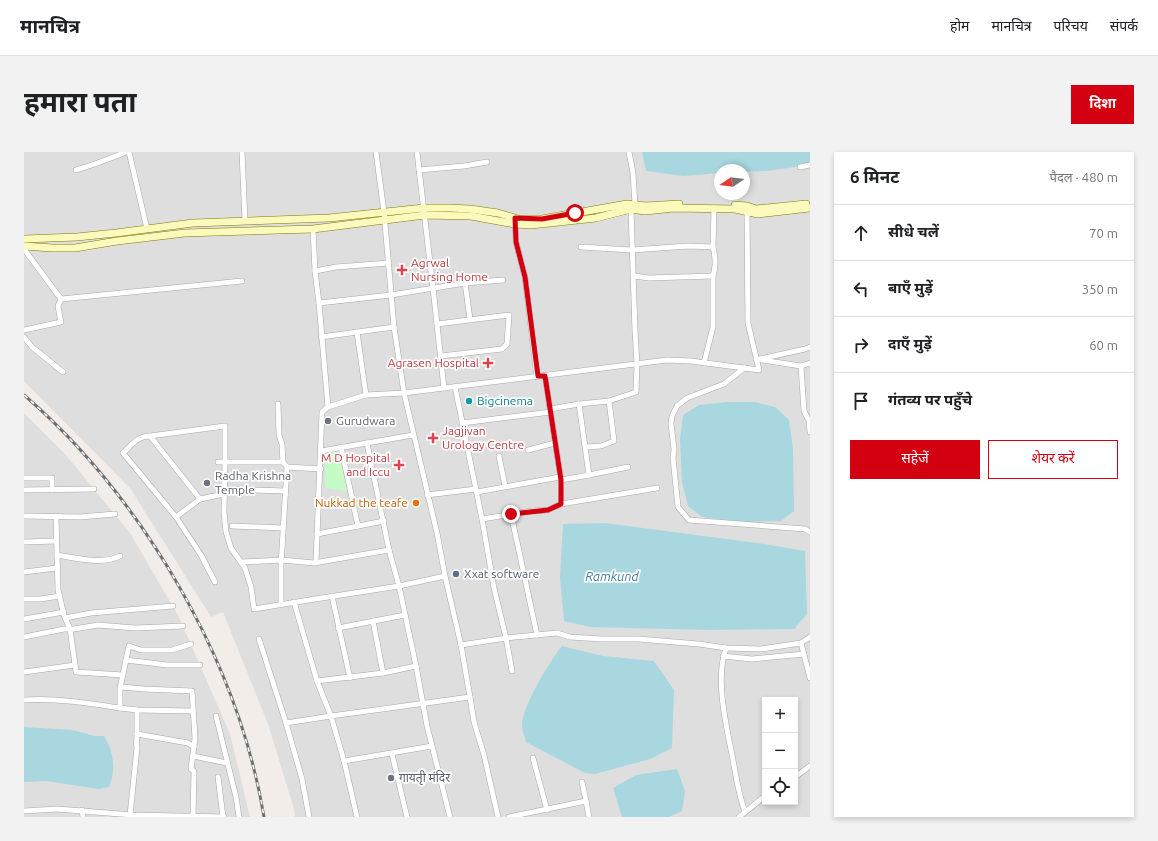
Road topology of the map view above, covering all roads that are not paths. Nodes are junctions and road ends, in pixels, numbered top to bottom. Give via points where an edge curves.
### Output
1 (128, 152) edge
2 (242, 152) edge
3 (376, 152) edge
4 (417, 152) edge
5 (629, 152) edge
6 (487, 162) dead end
7 (810, 165) edge
8 (800, 167) dead end
9 (76, 170) dead end
10 (419, 170) junction
11 (810, 204) edge
12 (633, 207) junction
13 (714, 208) junction
14 (810, 208) edge
15 (747, 209) junction
16 (424, 211) junction
17 (384, 212) junction
18 (384, 220) junction
19 (245, 221) junction
20 (515, 221) junction
21 (147, 229) junction
22 (313, 229) junction
23 (24, 239) edge
24 (24, 246) edge
25 (581, 247) dead end
26 (713, 247) junction
27 (24, 249) edge
28 (632, 250) junction
29 (389, 263) junction
30 (315, 270) junction
31 (634, 276) junction
32 (713, 276) junction
33 (504, 280) dead end
34 (242, 281) dead end
35 (465, 283) junction
36 (434, 288) junction
37 (391, 295) junction
38 (61, 299) junction
39 (319, 303) junction
40 (470, 319) junction
41 (437, 324) junction
42 (394, 327) junction
43 (24, 330) edge
44 (357, 332) junction
45 (24, 337) edge
46 (322, 337) junction
47 (810, 347) edge
48 (441, 356) junction
49 (756, 359) junction
50 (704, 363) junction
51 (810, 363) edge
52 (637, 364) junction
53 (801, 366) junction
54 (744, 368) junction
55 (63, 372) dead end
56 (538, 376) junction
57 (545, 376) junction
58 (455, 387) junction
59 (444, 388) junction
60 (404, 393) junction
61 (366, 395) junction
62 (609, 401) junction
63 (278, 404) dead end
64 (579, 404) junction
65 (328, 407) junction
66 (550, 411) junction
67 (462, 423) junction
68 (810, 432) edge
69 (414, 435) junction
70 (150, 436) junction
71 (367, 443) junction
72 (555, 443) junction
73 (341, 447) junction
74 (586, 448) junction
75 (528, 450) dead end
76 (321, 451) junction
77 (499, 456) dead end
78 (218, 462) dead end
79 (225, 462) junction
80 (285, 465) junction
81 (628, 467) dead end
82 (321, 469) junction
83 (590, 475) junction
84 (24, 478) edge
85 (561, 478) junction
86 (505, 486) junction
87 (656, 488) dead end
88 (94, 489) dead end
89 (24, 490) edge
90 (52, 490) junction
91 (476, 490) junction
92 (285, 491) junction
93 (224, 492) junction
94 (427, 495) junction
95 (200, 499) junction
96 (561, 504) junction
97 (114, 514) dead end
98 (511, 514) junction
99 (24, 516) edge
100 (56, 516) junction
101 (176, 517) junction
102 (482, 520) junction
103 (384, 521) junction
104 (232, 526) dead end
105 (358, 526) junction
106 (283, 528) junction
107 (810, 532) edge
108 (317, 534) junction
109 (56, 541) junction
110 (24, 542) edge
111 (389, 550) junction
112 (57, 555) junction
113 (120, 556) dead end
114 (282, 560) junction
115 (242, 562) junction
116 (316, 562) junction
117 (57, 568) junction
118 (24, 572) edge
119 (445, 576) junction
120 (215, 582) dead end
121 (399, 586) junction
122 (60, 596) junction
123 (332, 596) junction
124 (24, 599) edge
125 (294, 602) junction
126 (281, 604) junction
127 (172, 606) dead end
128 (65, 615) junction
129 (405, 615) junction
130 (24, 619) edge
131 (373, 621) junction
132 (183, 626) dead end
133 (338, 628) junction
134 (70, 629) junction
135 (537, 635) junction
136 (24, 637) edge
137 (810, 637) edge
138 (506, 638) junction
139 (259, 639) dead end
140 (801, 643) junction
141 (191, 644) dead end
142 (461, 644) junction
143 (726, 648) junction
144 (804, 654) junction
145 (723, 656) junction
146 (126, 660) junction
147 (75, 665) junction
148 (200, 665) dead end
149 (416, 666) junction
150 (512, 671) dead end
151 (24, 672) edge
152 (383, 673) junction
153 (123, 675) junction
154 (350, 678) junction
155 (810, 678) edge
156 (317, 681) junction
157 (121, 687) junction
158 (470, 697) junction
159 (24, 700) edge
160 (423, 703) junction
161 (120, 708) junction
162 (137, 710) junction
163 (193, 711) junction
164 (216, 716) dead end
165 (331, 716) junction
166 (286, 723) junction
167 (137, 734) junction
168 (432, 746) junction
169 (194, 747) junction
170 (392, 754) junction
171 (193, 756) junction
172 (533, 758) dead end
173 (344, 761) junction
174 (227, 764) junction
175 (810, 766) edge
176 (798, 775) edge
177 (218, 778) dead end
178 (582, 782) dead end
179 (762, 798) edge
180 (586, 801) junction
181 (82, 810) junction
182 (547, 810) junction
183 (24, 811) edge
184 (745, 812) junction
185 (97, 815) edge
186 (130, 815) junction
187 (138, 816) edge
188 (156, 816) edge
189 (193, 816) edge
190 (83, 817) edge
191 (185, 817) edge
192 (223, 817) edge
193 (239, 817) edge
194 (309, 817) edge
195 (356, 817) edge
196 (407, 817) edge
197 (450, 817) edge
198 (498, 817) edge
199 (509, 817) edge
200 (588, 817) edge
201 (739, 817) edge

1 - 9 street
1 - 21 street
2 - 19 street
3 - 17 street
4 - 10 street
5 - 12 street via 633,173
6 - 10 street
7 - 8 street
10 - 16 street
11 - 15 street
12 - 13 street via 645,211
12 - 15 street via 669,204
12 - 20 street via 596,218 531,225
12 - 28 street
13 - 15 street
13 - 26 street
14 - 15 street via 758,214
15 - 49 street via 748,323
16 - 17 street
16 - 18 street
16 - 20 street
16 - 36 street
17 - 18 street
17 - 19 street via 329,218
18 - 22 street
18 - 29 street
19 - 21 street via 193,223
20 - 56 street via 516,242 525,277
21 - 23 street via 77,237
22 - 24 street via 185,233 75,248
22 - 30 street
25 - 28 street
26 - 28 street
26 - 32 street
27 - 38 street
28 - 31 street
29 - 30 street
29 - 37 street
30 - 39 street
31 - 32 street
31 - 52 street
32 - 50 street via 713,327
33 - 35 street
34 - 38 street
35 - 36 street
35 - 40 street
36 - 37 street
36 - 41 street
37 - 39 street
37 - 42 street
38 - 43 street via 58,306 60,322
39 - 46 street
40 - 41 street
40 - 48 street via 509,315 507,344 502,349
41 - 48 street
42 - 44 street
42 - 60 street
44 - 46 street
44 - 61 street
45 - 55 street via 32,347
46 - 65 street
47 - 49 street
48 - 59 street
49 - 53 street
49 - 54 street via 759,370
50 - 52 street via 666,360
50 - 54 street
51 - 53 street
52 - 57 street
52 - 62 street via 636,392
53 - 68 street via 804,410
54 - 107 street via 724,384 686,398 676,406 671,423 678,507 689,520 805,529
56 - 57 street
56 - 58 street
57 - 66 street
58 - 59 street
58 - 67 street
59 - 60 street
60 - 61 street
60 - 69 street
61 - 65 street
62 - 64 street
62 - 74 street via 614,442
63 - 80 street via 279,435
64 - 66 street
64 - 74 street
65 - 76 street via 322,412
66 - 67 street
66 - 72 street
67 - 91 street
69 - 71 street
69 - 94 street
70 - 79 street via 225,426
70 - 95 street
70 - 101 street via 136,440 123,453
71 - 73 street
71 - 103 street
72 - 75 street
72 - 85 street
73 - 76 street
73 - 105 street
74 - 83 street
76 - 82 street
77 - 86 street
78 - 79 street
79 - 80 street
79 - 93 street
80 - 82 street
80 - 92 street
81 - 83 street
82 - 108 street
83 - 85 street
84 - 90 street via 52,478
85 - 86 street
85 - 96 street
86 - 91 street
87 - 96 street
88 - 90 street
89 - 90 street
91 - 94 street
91 - 102 street
92 - 93 street
92 - 106 street
93 - 95 street
93 - 115 street via 226,532 231,548
94 - 119 street
95 - 101 street
96 - 98 street via 548,510
97 - 100 street
98 - 102 street
98 - 135 street
99 - 100 street
100 - 109 street
101 - 120 street
102 - 138 street
103 - 105 street
103 - 111 street
104 - 106 street
105 - 108 street
106 - 114 street
108 - 116 street
109 - 110 street
109 - 112 street
111 - 116 street
111 - 121 street
112 - 113 street via 109,560
112 - 117 street
114 - 115 street
114 - 116 street
114 - 126 street
115 - 126 street via 251,587 254,609
117 - 118 street
117 - 122 street
119 - 121 street
119 - 142 street
121 - 123 street
121 - 129 street
122 - 124 street
122 - 128 street
123 - 125 street
123 - 133 street
125 - 126 street
125 - 156 street
127 - 128 street
128 - 130 street
128 - 134 street
129 - 131 street
129 - 149 street
131 - 133 street
131 - 152 street
132 - 134 street via 135,628 98,625
133 - 154 street
134 - 136 street
134 - 147 street
135 - 138 street
135 - 143 street via 557,633 570,637 638,639
137 - 140 street
138 - 142 street
138 - 150 street
139 - 166 street
140 - 143 street via 761,649
140 - 144 street
141 - 146 street via 172,650 141,650 128,646
142 - 158 street
143 - 145 street
144 - 145 street via 752,659
144 - 155 street
145 - 184 street via 724,713 738,792
146 - 148 street
146 - 153 street
147 - 151 street
147 - 153 street via 76,672
149 - 152 street
149 - 160 street
152 - 154 street
153 - 157 street
154 - 156 street
156 - 165 street
157 - 161 street
157 - 163 street via 144,690 192,690
158 - 160 street
158 - 198 street
159 - 161 street via 85,702
160 - 165 street
160 - 168 street
161 - 162 street
162 - 163 street
162 - 167 street
163 - 169 street
164 - 174 street
165 - 166 street
165 - 173 street
166 - 194 street via 302,779
167 - 169 street via 188,743
167 - 186 street
168 - 170 street
168 - 197 street
169 - 171 street
170 - 173 street
170 - 196 street
171 - 174 street
171 - 189 street
172 - 182 street
173 - 195 street
174 - 193 street
175 - 176 street
177 - 192 street
178 - 180 street
179 - 184 street
180 - 182 street
180 - 200 street
181 - 183 street
181 - 185 street
181 - 190 street
182 - 199 street
184 - 201 street
185 - 186 street
186 - 187 street
187 - 188 street
188 - 191 street
189 - 191 street
189 - 192 street

